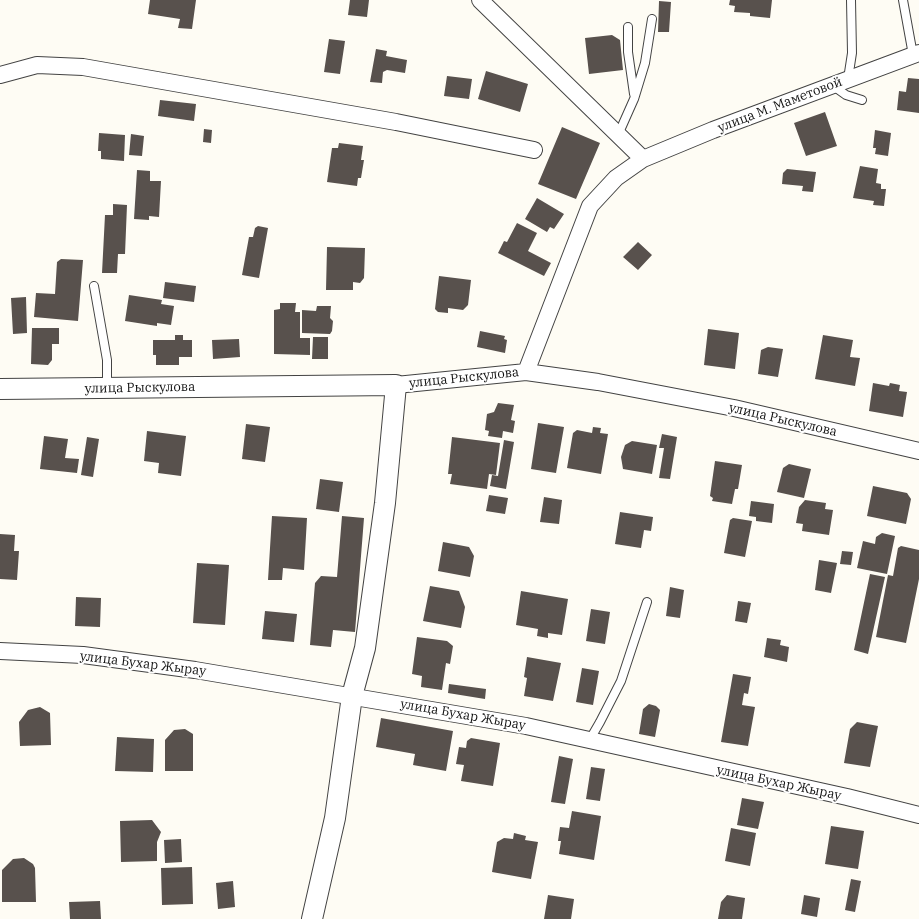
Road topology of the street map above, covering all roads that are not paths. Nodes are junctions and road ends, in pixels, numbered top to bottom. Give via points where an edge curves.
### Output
1 (480, 0) edge
2 (851, 0) edge
3 (903, 0) edge
4 (652, 19) dead end
5 (628, 27) dead end
6 (916, 54) edge
7 (0, 75) edge
8 (848, 79) junction
9 (832, 85) junction
10 (634, 99) junction
11 (862, 100) dead end
12 (618, 135) junction
13 (534, 150) dead end
14 (642, 159) junction
15 (94, 286) dead end
16 (526, 372) junction
17 (396, 385) junction
18 (107, 388) junction
19 (0, 389) edge
20 (919, 451) edge
21 (647, 602) dead end
22 (0, 651) edge
23 (352, 696) junction
24 (589, 741) junction
25 (919, 815) edge
26 (312, 919) edge

1 - 12 street
2 - 8 lane via 852,53
3 - 6 lane
4 - 10 lane via 645,63
5 - 10 lane via 628,52
6 - 8 street, улица М. Маметовой
7 - 13 street via 37,65 83,68 396,122
8 - 9 street, улица М. Маметовой
9 - 11 lane via 846,95
9 - 14 street, улица М. Маметовой
10 - 12 lane
12 - 14 street
14 - 16 street, улица М. Маметовой via 616,178 590,206
15 - 18 lane via 106,352
16 - 17 street, улица Рыскулова
16 - 20 street, улица Рыскулова via 598,382 734,408
17 - 18 street, улица Рыскулова
17 - 23 street via 385,503 365,648
18 - 19 street, улица Рыскулова
21 - 24 lane via 621,681
22 - 23 street, улица Бухар Жырау via 83,655 195,670
23 - 24 street, улица Бухар Жырау via 526,726
23 - 26 street via 335,818
24 - 25 street, улица Бухар Жырау

